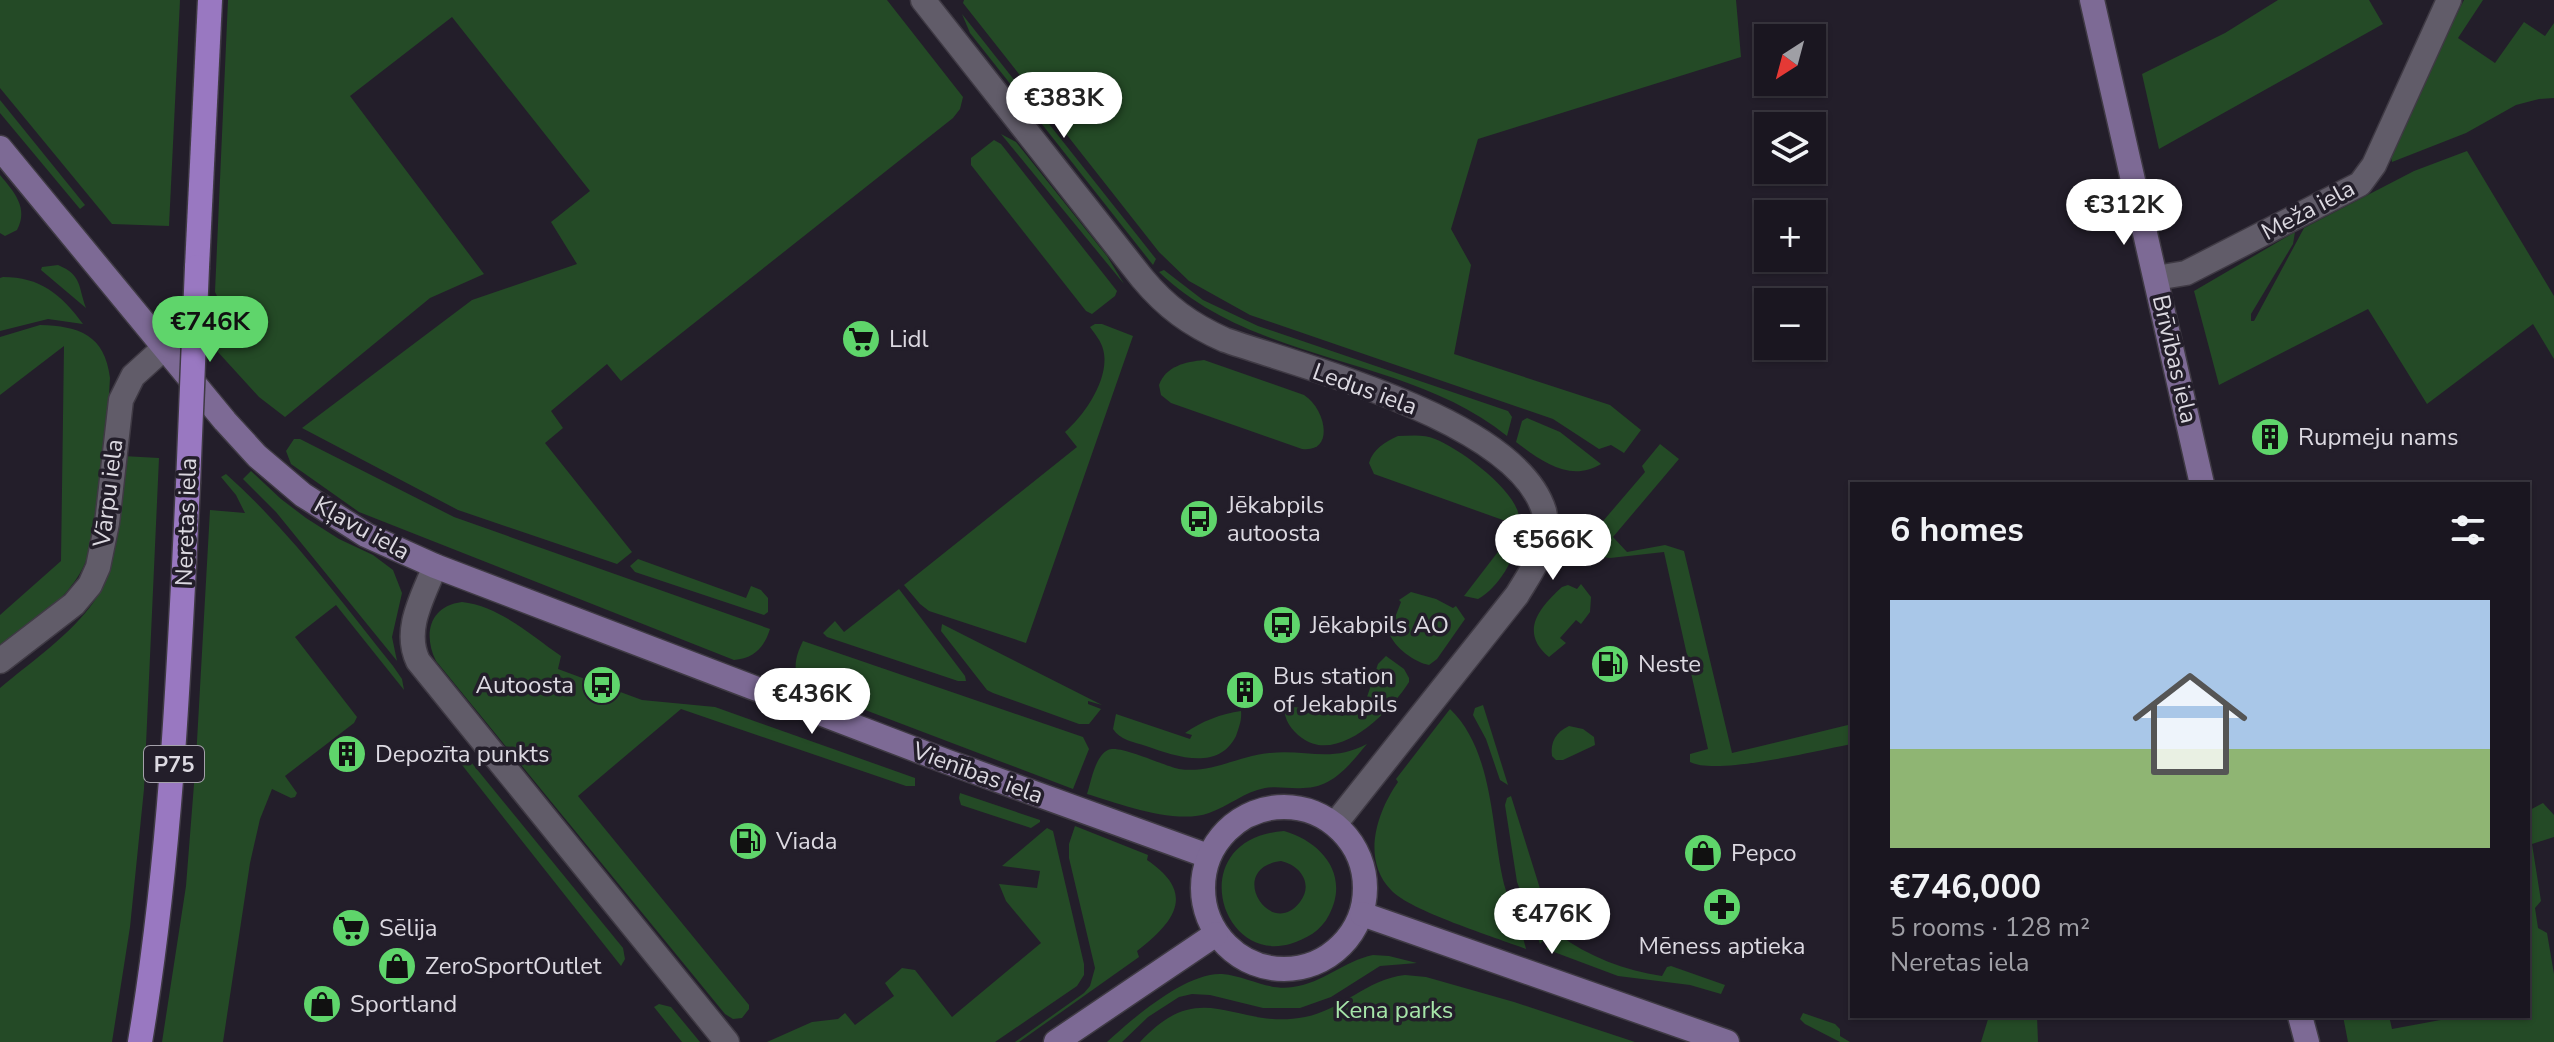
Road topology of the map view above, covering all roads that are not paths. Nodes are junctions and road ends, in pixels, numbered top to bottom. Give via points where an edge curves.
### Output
1 (210, 0) edge
2 (923, 0) edge
3 (2092, 0) edge
4 (2449, 0) edge
5 (0, 148) edge
6 (2156, 278) junction
7 (165, 347) junction
8 (2202, 482) edge
9 (435, 566) junction
10 (0, 661) edge
11 (1335, 824) junction
12 (1208, 856) junction
13 (1362, 914) junction
14 (1216, 934) junction
15 (2301, 1018) edge
16 (140, 1042) edge
17 (727, 1042) edge
18 (1056, 1042) edge
19 (1727, 1042) edge
20 (2307, 1042) edge

1 - 16 main road, Neretas iela / P75, bridge via 177,721 169,827
2 - 11 street, Ledus iela via 1142,278 1173,310 1225,340 1441,417 1505,459 1527,482 1544,512 1545,542 1517,595
3 - 6 main road, Brīvības iela
4 - 6 street, Meža iela via 2374,165 2360,184 2186,273
5 - 7 main road, Kļavu iela
6 - 8 main road, Brīvības iela
7 - 9 main road, Kļavu iela via 225,421 279,476 366,535
7 - 10 street, Vārpu iela via 133,376 121,400 107,523 90,585 74,604
9 - 12 main road, Vienības iela
9 - 17 street, Kļavu iela via 413,625 418,661
11 - 12 main road via 1309,810 1279,806 1250,813 1225,831
11 - 13 main road via 1359,856 1365,875
12 - 14 main road via 1202,882 1204,909
13 - 14 main road via 1347,941 1324,960 1295,969 1265,968 1237,955
13 - 19 main road
14 - 18 main road
15 - 20 main road

